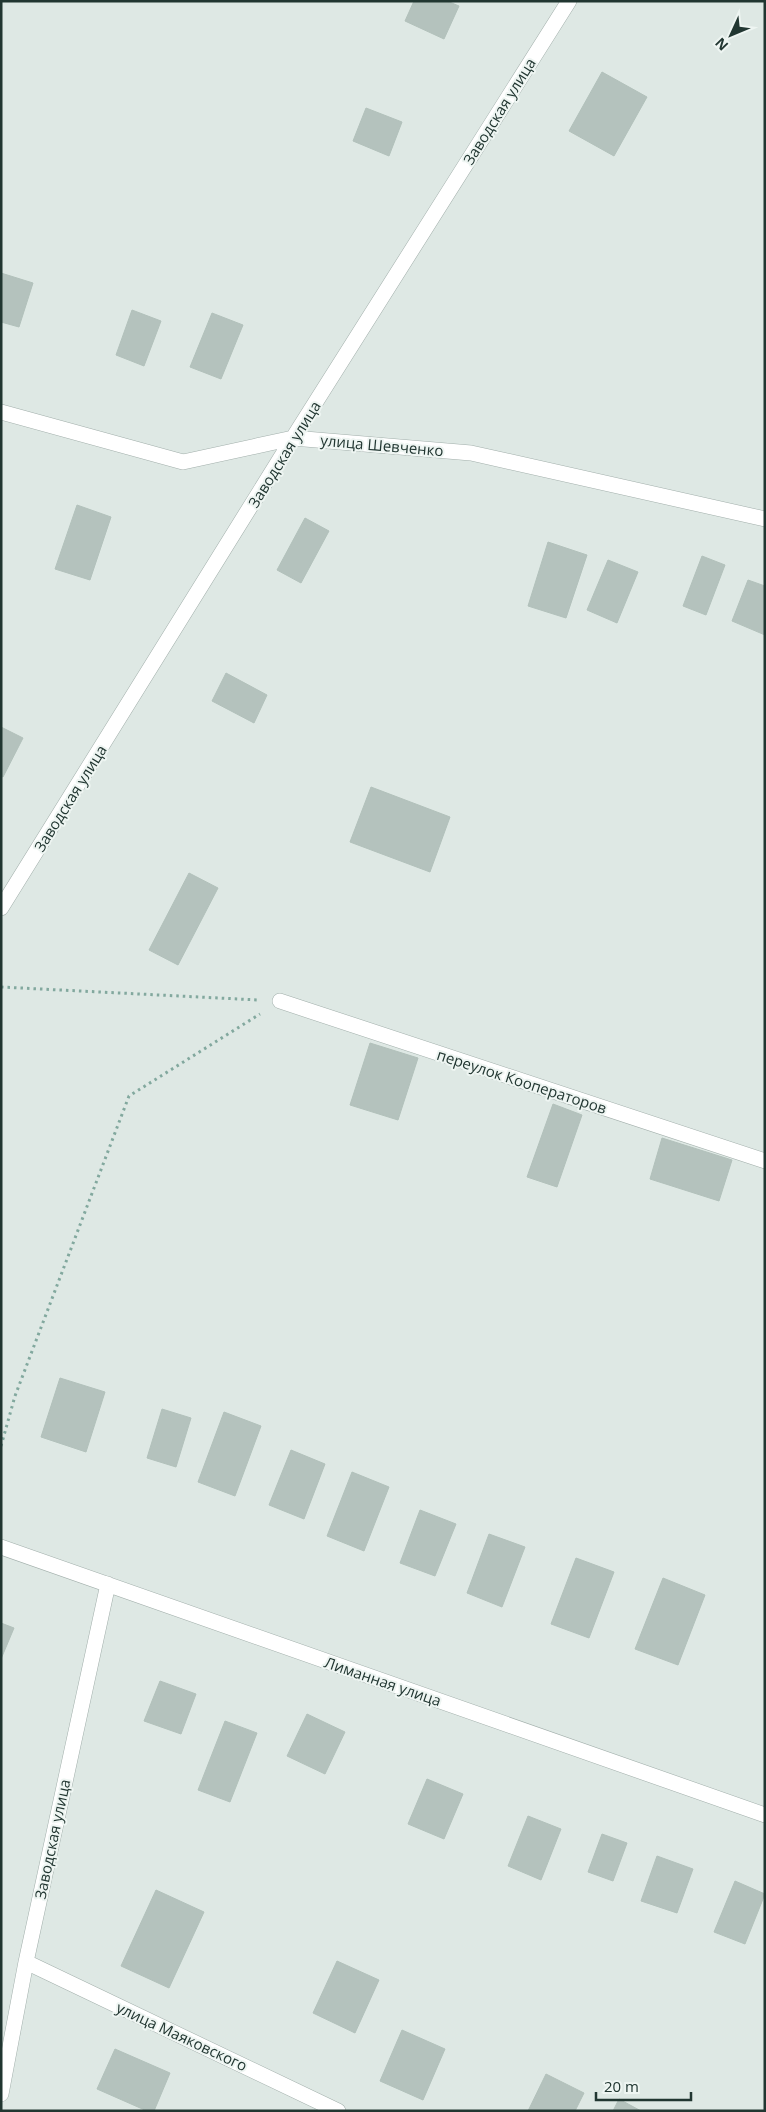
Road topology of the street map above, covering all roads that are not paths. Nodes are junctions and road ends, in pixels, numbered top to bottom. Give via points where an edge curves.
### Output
1 (569, 1) edge
2 (1, 412) edge
3 (294, 438) junction
4 (765, 520) edge
5 (1, 908) edge
6 (280, 1001) road end
7 (765, 1161) edge
8 (1, 1547) edge
9 (108, 1584) junction
10 (765, 1815) edge
11 (26, 1962) junction
12 (1, 2094) edge
13 (338, 2111) edge

1 - 3 street, Заводская улица
2 - 3 street, улица Шевченко via 183,462
3 - 4 street, улица Шевченко via 471,453
3 - 5 street, Заводская улица
6 - 7 street, переулок Кооператоров
8 - 9 street, Лиманная улица
9 - 10 street, Лиманная улица
9 - 11 street, Заводская улица
11 - 12 street, Заводская улица
11 - 13 street, улица Маяковского

